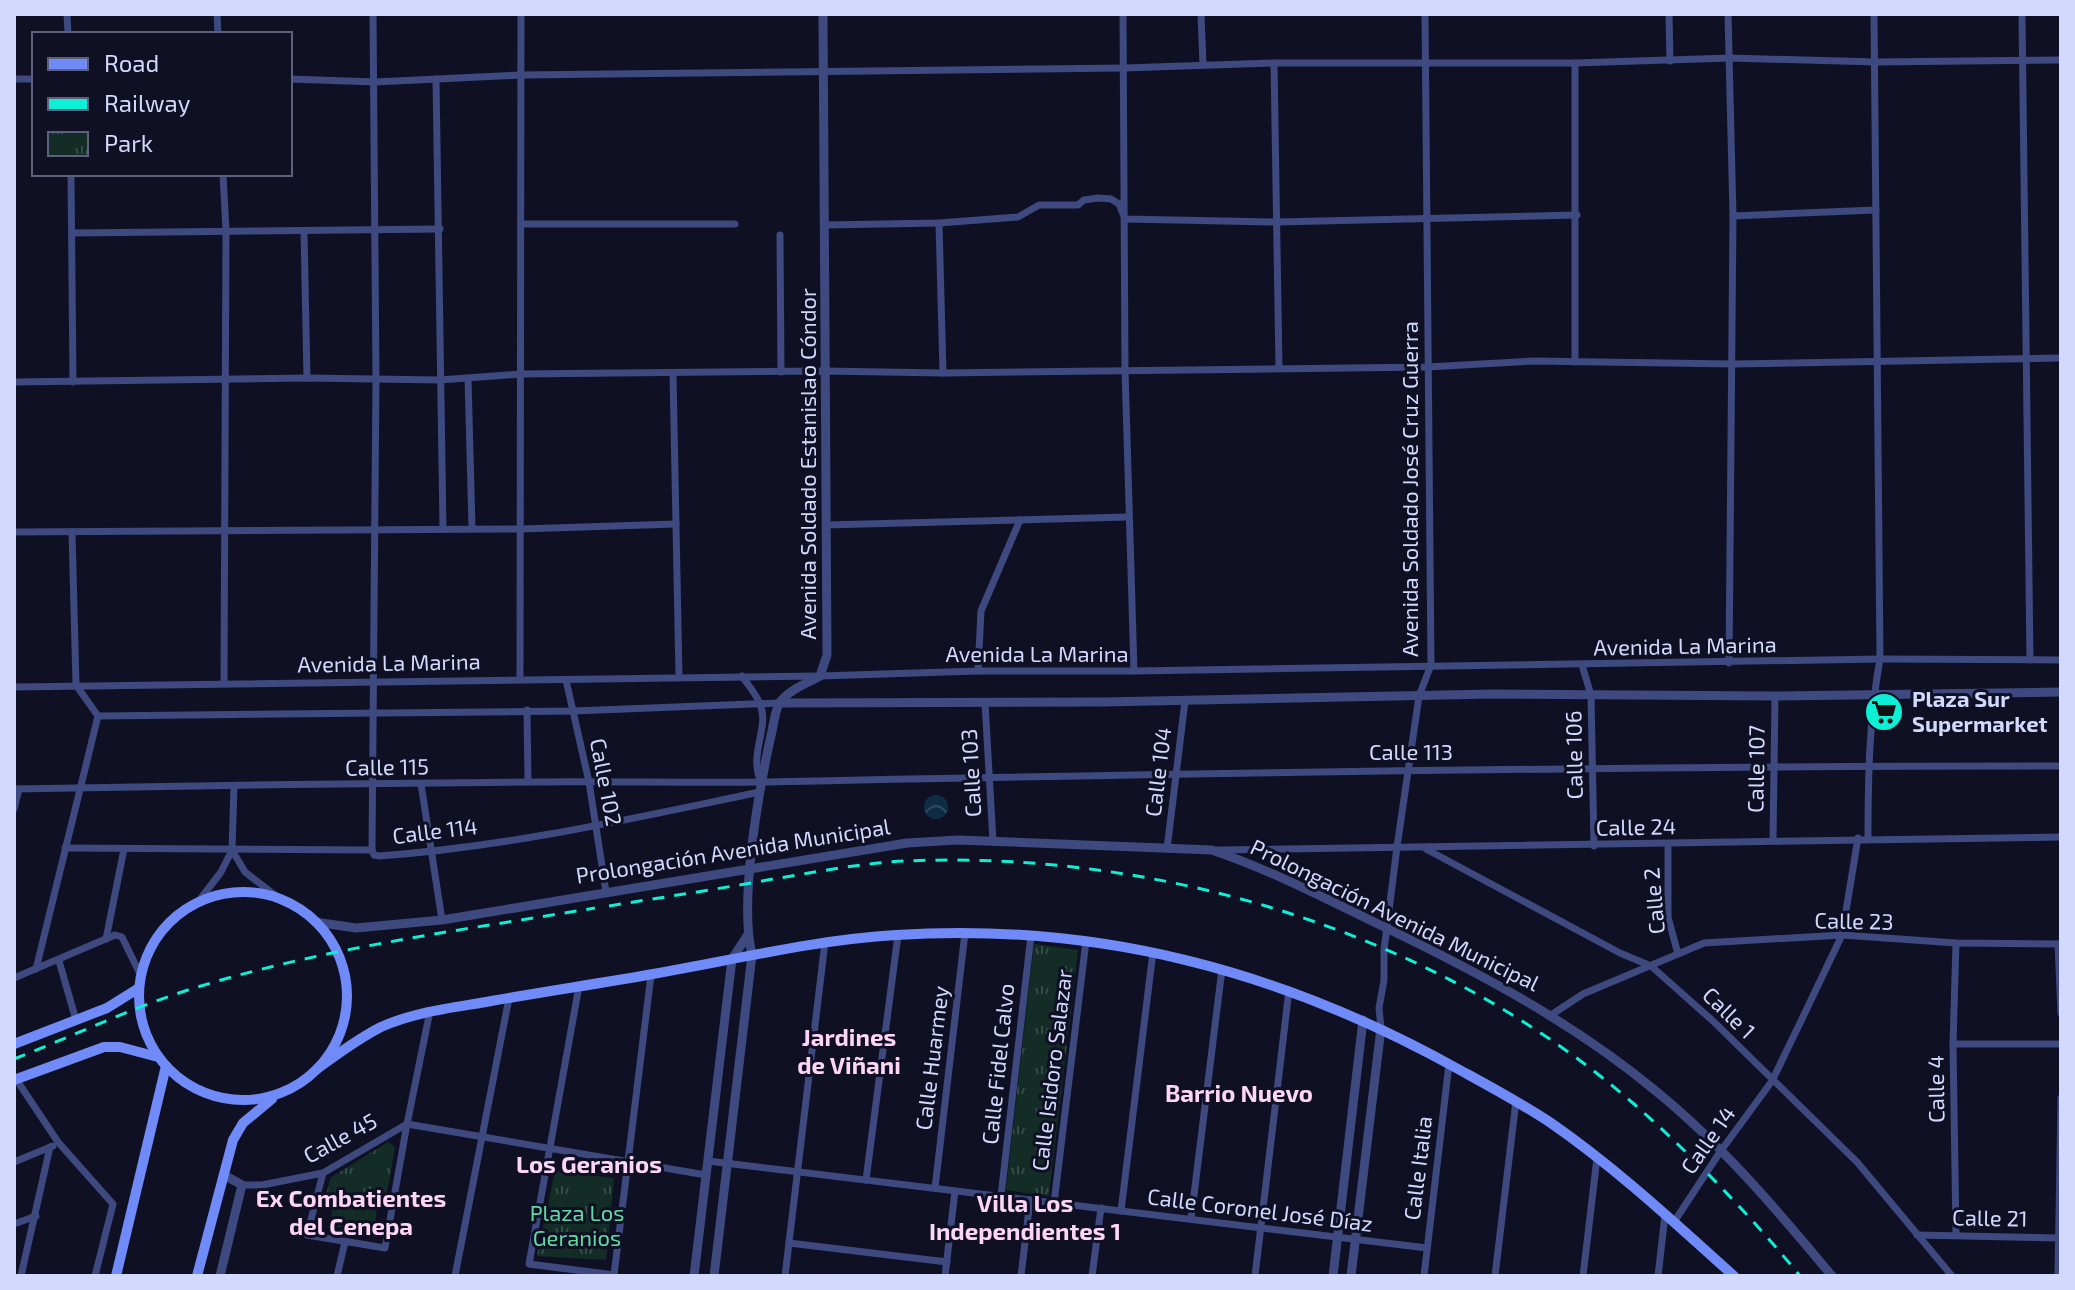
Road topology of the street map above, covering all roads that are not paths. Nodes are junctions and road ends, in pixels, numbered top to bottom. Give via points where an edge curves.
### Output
1 (373, 14) edge
2 (521, 14) edge
3 (823, 14) edge
4 (1123, 14) edge
5 (1201, 14) edge
6 (1425, 14) edge
7 (1669, 14) edge
8 (1728, 14) edge
9 (1874, 14) edge
10 (2020, 14) edge
11 (1729, 58) junction
12 (2022, 58) junction
13 (2061, 60) edge
14 (1670, 61) junction
15 (1876, 62) junction
16 (1274, 63) junction
17 (1575, 63) junction
18 (1203, 65) junction
19 (1427, 65) junction
20 (1124, 68) junction
21 (823, 70) junction
22 (521, 75) junction
23 (292, 79) edge
24 (436, 79) junction
25 (375, 82) junction
26 (71, 176) edge
27 (223, 176) edge
28 (1876, 210) junction
29 (1577, 215) junction
30 (1733, 216) junction
31 (1428, 217) junction
32 (1125, 219) junction
33 (1277, 222) junction
34 (939, 223) junction
35 (521, 224) junction
36 (735, 224) dead end
37 (825, 225) junction
38 (440, 229) junction
39 (373, 230) junction
40 (226, 231) junction
41 (304, 231) junction
42 (73, 233) junction
43 (780, 235) dead end
44 (2061, 358) edge
45 (2025, 359) junction
46 (1575, 362) junction
47 (1879, 362) junction
48 (1733, 364) junction
49 (1427, 367) junction
50 (1279, 368) junction
51 (1125, 370) junction
52 (825, 371) junction
53 (781, 372) junction
54 (943, 373) junction
55 (520, 374) junction
56 (673, 374) junction
57 (307, 378) junction
58 (376, 378) junction
59 (468, 378) junction
60 (225, 379) junction
61 (440, 380) junction
62 (14, 382) edge
63 (73, 382) junction
64 (1127, 517) junction
65 (1020, 520) junction
66 (676, 524) junction
67 (826, 525) junction
68 (472, 528) junction
69 (443, 529) junction
70 (521, 529) junction
71 (374, 530) junction
72 (225, 531) junction
73 (14, 532) edge
74 (72, 532) junction
75 (1880, 659) junction
76 (2030, 660) junction
77 (2061, 660) edge
78 (1729, 663) junction
79 (1431, 665) junction
80 (1582, 665) junction
81 (978, 671) junction
82 (1134, 671) junction
83 (679, 676) junction
84 (742, 676) junction
85 (820, 676) junction
86 (520, 679) junction
87 (566, 680) junction
88 (224, 682) junction
89 (375, 682) junction
90 (76, 685) junction
91 (14, 687) edge
92 (2061, 692) edge
93 (1874, 693) junction
94 (1591, 695) junction
95 (1419, 696) junction
96 (1775, 696) junction
97 (1185, 701) junction
98 (779, 703) junction
99 (985, 703) junction
100 (761, 705) junction
101 (527, 710) junction
102 (574, 711) junction
103 (375, 712) junction
104 (98, 716) junction
105 (1773, 766) junction
106 (1868, 766) junction
107 (2061, 766) edge
108 (1409, 770) junction
109 (1593, 770) junction
110 (1176, 774) junction
111 (988, 775) junction
112 (528, 782) junction
113 (589, 782) junction
114 (421, 784) junction
115 (374, 785) junction
116 (234, 786) junction
117 (760, 787) junction
118 (17, 789) edge
119 (79, 789) junction
120 (14, 809) edge
121 (597, 825) junction
122 (2061, 837) edge
123 (1863, 839) junction
124 (993, 841) junction
125 (1773, 841) junction
126 (1668, 844) junction
127 (1594, 846) junction
128 (1397, 847) junction
129 (65, 848) junction
130 (1424, 848) junction
131 (124, 849) junction
132 (1167, 849) junction
133 (232, 850) junction
134 (372, 850) junction
135 (1212, 850) junction
136 (432, 852) junction
137 (751, 869) junction
138 (606, 892) junction
139 (280, 899) junction
140 (198, 902) junction
141 (442, 920) junction
142 (315, 922) junction
143 (1387, 928) junction
144 (965, 933) junction
145 (898, 935) junction
146 (1031, 935) junction
147 (1842, 935) junction
148 (747, 936) junction
149 (106, 939) junction
150 (1086, 941) junction
151 (825, 942) junction
152 (1956, 943) junction
153 (2060, 944) edge
154 (1153, 952) junction
155 (1678, 954) junction
156 (752, 955) junction
157 (732, 959) junction
158 (59, 961) junction
159 (1651, 966) junction
160 (36, 969) junction
161 (1222, 969) junction
162 (651, 975) junction
163 (141, 976) junction
164 (14, 978) edge
165 (579, 986) junction
166 (139, 988) junction
167 (1289, 990) junction
168 (509, 998) junction
169 (1379, 1008) junction
170 (430, 1011) junction
171 (2061, 1013) edge
172 (1551, 1015) junction
173 (76, 1020) junction
174 (1363, 1020) junction
175 (1381, 1028) junction
176 (14, 1044) edge
177 (1953, 1044) junction
178 (2061, 1044) edge
179 (158, 1057) junction
180 (1449, 1064) junction
181 (166, 1066) junction
182 (317, 1069) junction
183 (15, 1079) edge
184 (1772, 1081) junction
185 (276, 1095) junction
186 (2061, 1098) edge
187 (1516, 1101) junction
188 (407, 1124) junction
189 (482, 1138) junction
190 (54, 1145) junction
191 (549, 1149) junction
192 (1720, 1152) junction
193 (1597, 1158) junction
194 (708, 1161) junction
195 (14, 1162) edge
196 (628, 1162) junction
197 (727, 1163) junction
198 (798, 1172) junction
199 (323, 1173) junction
200 (224, 1175) junction
201 (706, 1175) junction
202 (866, 1180) junction
203 (242, 1185) junction
204 (935, 1188) junction
205 (955, 1191) junction
206 (1001, 1196) junction
207 (1030, 1200) junction
208 (1054, 1203) junction
209 (113, 1204) junction
210 (133, 1206) junction
211 (1101, 1208) junction
212 (1121, 1211) junction
213 (1666, 1213) junction
214 (36, 1216) junction
215 (1191, 1219) junction
216 (1674, 1222) junction
217 (14, 1224) edge
218 (1261, 1228) junction
219 (1917, 1235) junction
220 (1956, 1235) junction
221 (1337, 1237) junction
222 (2060, 1238) edge
223 (1356, 1239) junction
224 (345, 1242) junction
225 (789, 1243) junction
226 (1427, 1248) junction
227 (947, 1262) junction
228 (574, 1273) edge
229 (614, 1275) edge
230 (21, 1276) edge
231 (95, 1276) edge
232 (116, 1276) edge
233 (197, 1276) edge
234 (220, 1276) edge
235 (337, 1276) edge
236 (455, 1276) edge
237 (694, 1276) edge
238 (714, 1276) edge
239 (785, 1276) edge
240 (945, 1276) edge
241 (1021, 1276) edge
242 (1092, 1276) edge
243 (1255, 1276) edge
244 (1333, 1276) edge
245 (1351, 1276) edge
246 (1424, 1276) edge
247 (1495, 1276) edge
248 (1583, 1276) edge
249 (1658, 1276) edge
250 (1734, 1276) edge
251 (1832, 1276) edge
252 (1952, 1276) edge
253 (2058, 1276) edge

1 - 25 street
2 - 22 street
3 - 21 street, Avenida Soldado Estanislao Cóndor
4 - 20 street
5 - 18 street
6 - 19 street, Avenida Soldado José Cruz Guerra
7 - 14 street
8 - 11 street
9 - 15 street, Calle 14
10 - 12 street
11 - 14 street
11 - 15 street
11 - 30 street
12 - 13 street
12 - 15 street
12 - 45 street
14 - 17 street
15 - 28 street, Calle 14
16 - 18 street
16 - 19 street
16 - 33 street
17 - 19 street
17 - 29 street
18 - 20 street
19 - 31 street, Avenida Soldado José Cruz Guerra
20 - 21 street
20 - 32 street
21 - 22 street
21 - 37 street, Avenida Soldado Estanislao Cóndor
22 - 24 street
22 - 35 street
23 - 25 street
24 - 25 street
24 - 38 street
25 - 39 street
26 - 42 street
27 - 40 street
28 - 30 street
28 - 47 street, Calle 14
29 - 31 street
29 - 46 street
30 - 48 street
31 - 33 street
31 - 49 street, Avenida Soldado José Cruz Guerra
32 - 33 street
32 - 34 street via 1119,204 1098,198 1078,205 1039,205 1018,217
32 - 51 street
33 - 50 street
34 - 37 street
34 - 54 street
35 - 36 street
35 - 55 street
37 - 52 street, Avenida Soldado Estanislao Cóndor
38 - 39 street
38 - 61 street
39 - 41 street
39 - 58 street
40 - 41 street
40 - 42 street
40 - 60 street
41 - 57 street
42 - 63 street
43 - 53 street
44 - 45 street
45 - 47 street
45 - 76 street
46 - 48 street
46 - 49 street
47 - 48 street
47 - 75 street, Calle 14
48 - 78 street
49 - 50 street
49 - 79 street, Avenida Soldado José Cruz Guerra
50 - 51 street
51 - 54 street
51 - 64 street
52 - 53 street
52 - 54 street
52 - 67 street, Avenida Soldado Estanislao Cóndor
53 - 56 street
55 - 56 street
55 - 59 street
55 - 70 street
56 - 66 street
57 - 58 street
57 - 60 street
58 - 61 street
58 - 71 street
59 - 61 street
59 - 68 street
60 - 63 street
60 - 72 street
61 - 69 street
62 - 63 street
64 - 65 street
64 - 82 street
65 - 67 street
65 - 81 street via 981,611
66 - 70 street
66 - 83 street
67 - 85 street, Avenida Soldado Estanislao Cóndor via 827,655
68 - 69 street
68 - 70 street
69 - 71 street
70 - 86 street
71 - 72 street
71 - 89 street
72 - 74 street
72 - 88 street
73 - 74 street
74 - 90 street
75 - 76 street, Avenida La Marina
75 - 78 street, Avenida La Marina
75 - 93 street, Calle 14
76 - 77 street, Avenida La Marina
78 - 80 street, Avenida La Marina
79 - 80 street, Avenida La Marina
79 - 82 street, Avenida La Marina
79 - 95 street, Avenida Soldado José Cruz Guerra
80 - 94 street, Calle 106
81 - 82 street, Avenida La Marina
81 - 85 street, Avenida La Marina
83 - 84 street, Avenida La Marina
83 - 87 street, Avenida La Marina
84 - 85 street, Avenida La Marina
84 - 100 street
85 - 98 street
86 - 87 street, Avenida La Marina
86 - 89 street, Avenida La Marina
87 - 102 street, Calle 102
88 - 89 street, Avenida La Marina
88 - 90 street, Avenida La Marina
89 - 103 street
90 - 91 street, Avenida La Marina
90 - 104 street
92 - 93 street
93 - 96 street
93 - 106 street, Calle 14
94 - 95 street
94 - 96 street
94 - 109 street, Calle 106
95 - 97 street
95 - 108 street, Avenida Soldado José Cruz Guerra
96 - 105 street, Calle 107
97 - 99 street
97 - 110 street, Calle 104
98 - 99 street
98 - 100 street
98 - 117 street
99 - 111 street, Calle 103
100 - 102 street
100 - 117 street via 755,762
101 - 102 street
101 - 103 street
101 - 112 street
102 - 113 street, Calle 102
103 - 104 street
103 - 115 street
104 - 119 street
105 - 106 street, Calle 113
105 - 109 street, Calle 113
105 - 125 street, Calle 107
106 - 107 street, Calle 113
106 - 123 street, Calle 14
108 - 109 street, Calle 113
108 - 110 street, Calle 113
108 - 128 street, Avenida Soldado José Cruz Guerra
109 - 127 street, Calle 106
110 - 111 street, Calle 113
110 - 132 street, Calle 104
111 - 117 street, Calle 113
111 - 124 street, Calle 103
112 - 113 street, Calle 115
112 - 114 street, Calle 115
113 - 117 street, Calle 115
113 - 121 street, Calle 102
114 - 115 street, Calle 115
114 - 136 street
115 - 116 street, Calle 115
115 - 134 street
116 - 119 street, Calle 115
116 - 133 street
117 - 121 street, Calle 114
117 - 137 street
118 - 119 street, Calle 115
118 - 120 street
119 - 129 street
121 - 136 street, Calle 114
121 - 138 street, Calle 102
122 - 123 street, Calle 24
123 - 125 street, Calle 24
123 - 147 street, Calle 14
124 - 132 street, Prolongación Avenida Municipal
124 - 137 street, Prolongación Avenida Municipal via 907,843
125 - 126 street, Calle 24
126 - 127 street, Calle 24
126 - 155 street, Calle 2 via 1668,917
127 - 130 street, Calle 24
128 - 130 street, Calle 24
128 - 135 street, Calle 24
128 - 143 street, Avenida Soldado José Cruz Guerra
129 - 131 street, Calle 114
129 - 160 street
130 - 159 street, Calle 1
131 - 133 street, Calle 114
131 - 149 street
132 - 135 street, Prolongación Avenida Municipal
133 - 134 street, Calle 114
133 - 139 street via 245,872
133 - 140 street
134 - 136 street, Calle 114 via 379,856
135 - 143 street, Prolongación Avenida Municipal
136 - 141 street
137 - 138 street, Prolongación Avenida Municipal
137 - 148 street
138 - 141 street, Prolongación Avenida Municipal
139 - 140 main road, Prolongación Avenida Municipal via 233,892
139 - 142 main road, Prolongación Avenida Municipal
140 - 163 main road, Prolongación Avenida Municipal via 161,932
141 - 142 street, Prolongación Avenida Municipal via 356,928
142 - 182 main road, Prolongación Avenida Municipal via 339,957 346,992 337,1039
143 - 169 street, Avenida Soldado José Cruz Guerra
143 - 172 street, Prolongación Avenida Municipal
144 - 145 main road, Prolongación Avenida Municipal
144 - 146 main road, Prolongación Avenida Municipal
144 - 204 street, Calle Huarmey
145 - 151 main road, Prolongación Avenida Municipal
145 - 202 street
146 - 150 main road, Prolongación Avenida Municipal
146 - 206 street, Calle Fidel Calvo
147 - 152 street, Calle 23
147 - 155 street, Calle 23 via 1704,943
147 - 184 street, Calle 14
148 - 156 street
148 - 157 street
149 - 158 street
149 - 163 street via 122,937
150 - 154 main road, Prolongación Avenida Municipal
150 - 208 street, Calle Isidoro Salazar
151 - 156 main road, Prolongación Avenida Municipal
151 - 198 street
152 - 153 street, Calle 23
152 - 177 street, Calle 4
153 - 171 street
154 - 161 main road, Prolongación Avenida Municipal
154 - 212 street
155 - 159 street, Calle 23
156 - 157 main road, Prolongación Avenida Municipal
156 - 197 street
157 - 162 main road, Prolongación Avenida Municipal
157 - 194 street
158 - 160 street
158 - 173 street
159 - 172 street, Calle 23 via 1583,994
159 - 184 street, Calle 1
160 - 164 street
161 - 167 main road, Prolongación Avenida Municipal
161 - 215 street
162 - 165 main road, Prolongación Avenida Municipal
162 - 196 street
163 - 166 main road, Prolongación Avenida Municipal
165 - 168 main road, Prolongación Avenida Municipal
165 - 191 street
166 - 173 main road
166 - 179 main road, Prolongación Avenida Municipal via 143,1024
167 - 174 main road, Prolongación Avenida Municipal
167 - 218 street
168 - 170 main road, Prolongación Avenida Municipal
168 - 189 street
169 - 174 street
169 - 175 street, Avenida Soldado José Cruz Guerra
170 - 182 main road, Prolongación Avenida Municipal via 380,1028
170 - 188 street
172 - 192 street, Prolongación Avenida Municipal via 1658,1092
173 - 176 main road
174 - 175 main road, Prolongación Avenida Municipal
174 - 221 street
175 - 180 main road, Prolongación Avenida Municipal
175 - 223 street, Avenida Soldado José Cruz Guerra
177 - 178 street
177 - 220 street, Calle 4
179 - 181 main road, Prolongación Avenida Municipal
179 - 183 main road via 104,1047
180 - 187 main road, Prolongación Avenida Municipal
180 - 226 street, Calle Italia
181 - 185 main road, Prolongación Avenida Municipal via 184,1082 216,1097 240,1101
181 - 210 main road
182 - 185 main road, Prolongación Avenida Municipal
183 - 190 street
184 - 192 street, Calle 14
184 - 219 street, Calle 1 via 1857,1162
185 - 200 main road via 243,1123
186 - 222 street
187 - 193 main road, Prolongación Avenida Municipal
187 - 247 street
188 - 189 street
188 - 199 street, Calle 45
188 - 224 street via 385,1248
189 - 191 street
189 - 236 street
190 - 195 street
190 - 209 street
190 - 214 street
191 - 196 street
191 - 228 street via 529,1264
192 - 216 street, Calle 14
192 - 251 street, Prolongación Avenida Municipal via 1760,1189
193 - 213 main road, Prolongación Avenida Municipal
193 - 248 street
194 - 197 street, Calle Coronel José Díaz
194 - 201 street
196 - 201 street
196 - 229 street
197 - 198 street, Calle Coronel José Díaz
197 - 238 street
198 - 202 street, Calle Coronel José Díaz
198 - 225 street
199 - 203 street, Calle 45
199 - 224 street via 307,1235
200 - 203 street
200 - 233 main road
201 - 237 street
202 - 204 street, Calle Coronel José Díaz
203 - 234 street
204 - 205 street, Calle Coronel José Díaz
205 - 206 street, Calle Coronel José Díaz
205 - 227 street
206 - 207 street, Calle Coronel José Díaz
207 - 208 street, Calle Coronel José Díaz
207 - 241 street
208 - 211 street, Calle Coronel José Díaz
209 - 210 street
209 - 231 street
210 - 232 main road
211 - 212 street, Calle Coronel José Díaz
211 - 242 street
212 - 215 street, Calle Coronel José Díaz
213 - 216 main road, Prolongación Avenida Municipal
213 - 249 street
214 - 217 street
214 - 230 street
215 - 218 street, Calle Coronel José Díaz
216 - 250 main road, Prolongación Avenida Municipal
218 - 221 street, Calle Coronel José Díaz
218 - 243 street
219 - 220 street, Calle 21
219 - 252 street, Calle 1
220 - 222 street, Calle 21
221 - 223 street, Calle Coronel José Díaz
221 - 244 street
222 - 253 street
223 - 226 street, Calle Coronel José Díaz
223 - 245 street, Avenida Soldado José Cruz Guerra
224 - 235 street
225 - 227 street
225 - 239 street
226 - 246 street, Calle Italia
227 - 240 street
228 - 229 street

